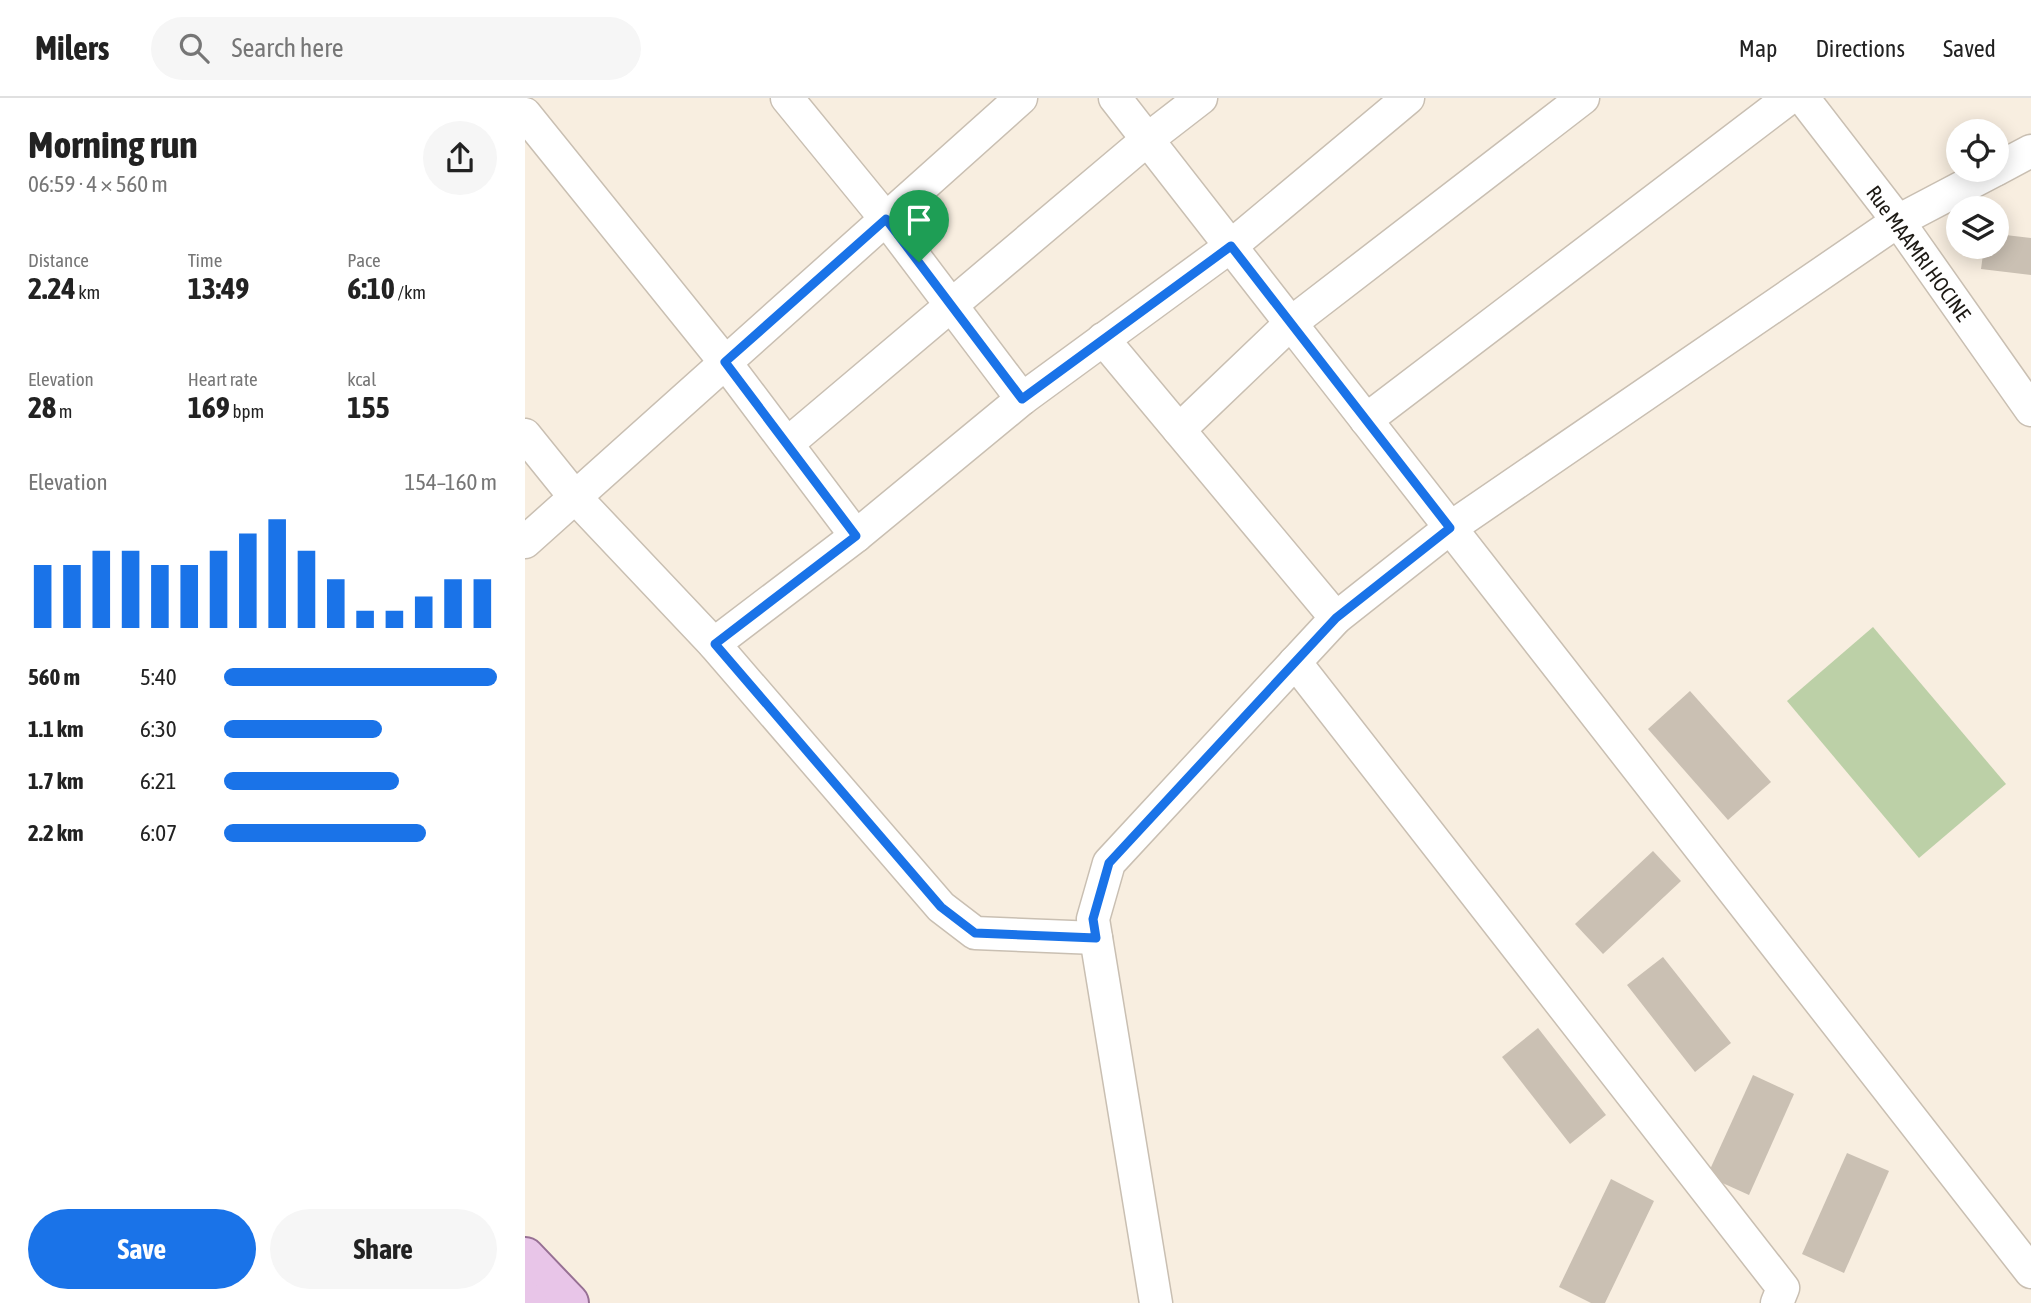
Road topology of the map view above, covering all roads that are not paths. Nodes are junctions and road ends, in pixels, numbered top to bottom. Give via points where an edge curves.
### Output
1 (536, 98) edge
2 (787, 98) edge
3 (1021, 98) edge
4 (1115, 98) edge
5 (1201, 98) edge
6 (1408, 98) edge
7 (1583, 98) edge
8 (1789, 98) edge
9 (1803, 98) edge
10 (525, 106) edge
11 (525, 114) edge
12 (1149, 139) junction
13 (2031, 151) edge
14 (2009, 162) edge
15 (1972, 182) edge
16 (886, 219) junction
17 (1898, 221) junction
18 (1231, 246) junction
19 (952, 305) junction
20 (1291, 323) junction
21 (1103, 340) junction
22 (725, 362) junction
23 (1022, 399) junction
24 (2031, 410) edge
25 (1366, 420) junction
26 (1179, 430) junction
27 (525, 435) edge
28 (787, 444) junction
29 (575, 497) junction
30 (1450, 528) junction
31 (856, 536) junction
32 (525, 542) edge
33 (1336, 618) junction
34 (715, 644) junction
35 (1295, 662) junction
36 (1096, 938) junction
37 (525, 1257) edge
38 (2031, 1272) edge
39 (569, 1303) edge
40 (1156, 1303) edge
41 (1777, 1303) edge

1 - 10 street
2 - 16 street
3 - 16 street
4 - 12 street
5 - 12 street
6 - 18 street
7 - 20 street
8 - 25 street
9 - 17 street, Rue MAAMRI HOCINE
11 - 22 street
12 - 18 street
12 - 19 street
13 - 14 street
15 - 17 street
16 - 19 street
16 - 22 street
17 - 24 street, Rue MAAMRI HOCINE
17 - 30 street
18 - 20 street
18 - 21 street
19 - 23 street
19 - 28 street
20 - 25 street
20 - 26 street
21 - 23 street
21 - 26 street
22 - 28 street
22 - 29 street
23 - 31 street
25 - 30 street
26 - 33 street
27 - 29 street
28 - 31 street
29 - 32 street
29 - 34 street
30 - 33 street
30 - 38 street
31 - 34 street
33 - 35 street
34 - 36 street via 941,907 975,933
35 - 36 street via 1109,863 1093,919
35 - 41 street via 1783,1288
36 - 40 street
37 - 39 main road

